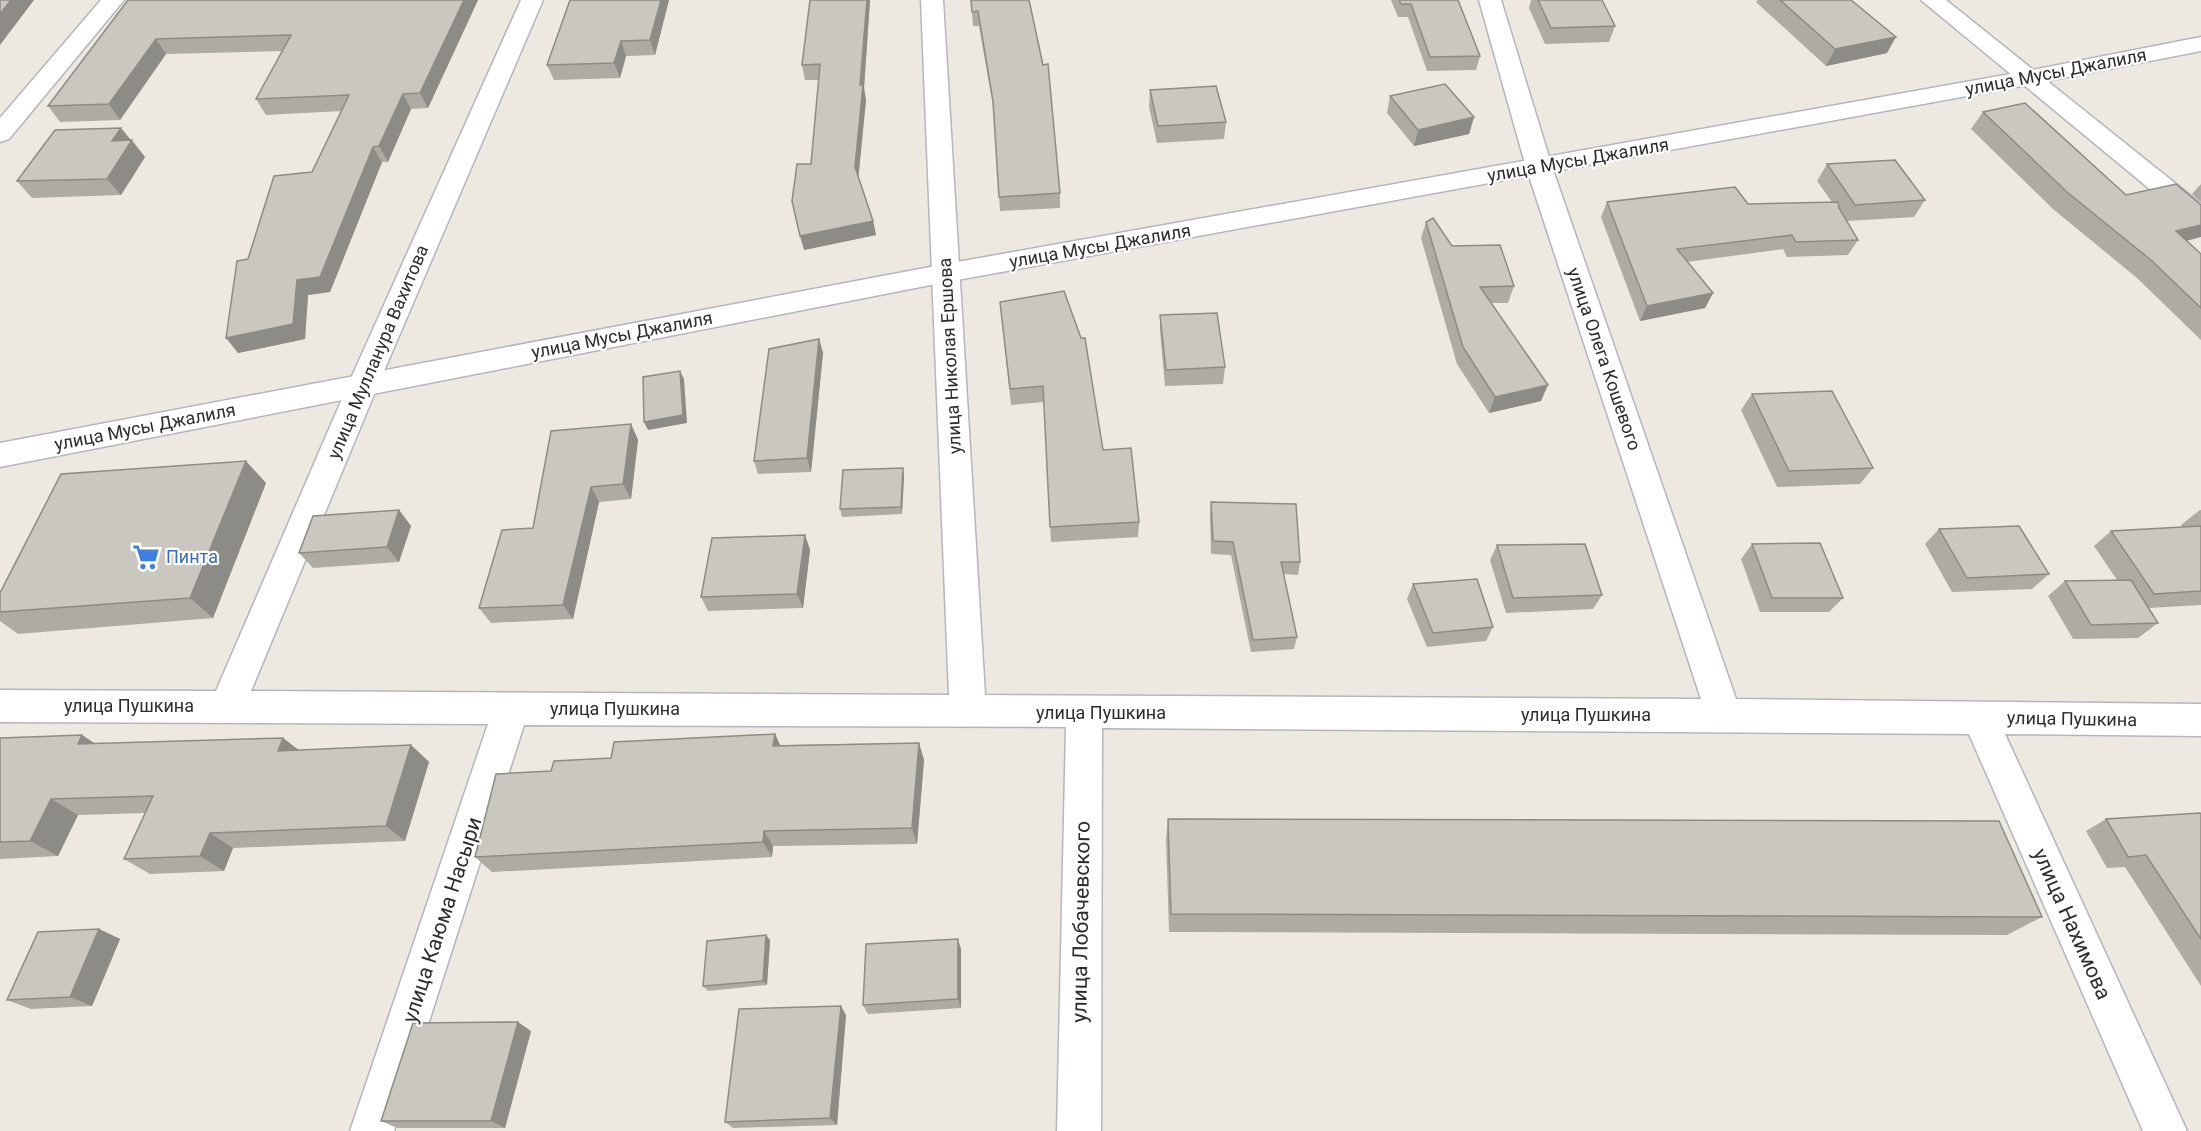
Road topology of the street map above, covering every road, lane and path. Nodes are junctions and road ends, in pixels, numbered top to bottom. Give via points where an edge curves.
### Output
1 (113, 0) edge
2 (532, 0) edge
3 (932, 0) edge
4 (1490, 0) edge
5 (1932, 0) edge
6 (2201, 44) edge
7 (2026, 78) junction
8 (0, 134) edge
9 (1539, 167) junction
10 (2201, 218) edge
11 (946, 273) junction
12 (363, 385) junction
13 (0, 455) edge
14 (0, 706) edge
15 (227, 706) junction
16 (511, 709) junction
17 (968, 712) junction
18 (1084, 713) junction
19 (1724, 715) junction
20 (1980, 718) junction
21 (2201, 720) edge
22 (372, 1131) edge
23 (1079, 1131) edge
24 (2165, 1131) edge

1 - 8 street
2 - 12 street, улица Мулланура Вахитова
3 - 11 street, улица Николая Ершова
4 - 9 street, улица Олега Кошевого
5 - 7 street
6 - 7 street, улица Мусы Джалиля
7 - 9 street, улица Мусы Джалиля
7 - 10 street
9 - 11 street, улица Мусы Джалиля
9 - 19 street, улица Олега Кошевого
11 - 12 street, улица Мусы Джалиля
11 - 17 street, улица Николая Ершова
12 - 13 street, улица Мусы Джалиля
12 - 15 street, улица Мулланура Вахитова
14 - 15 street, улица Пушкина
15 - 16 street, улица Пушкина
16 - 17 street, улица Пушкина
16 - 22 street, улица Каюма Насыри
17 - 18 street, улица Пушкина
18 - 19 street, улица Пушкина
18 - 23 street, улица Лобачевского
19 - 20 street, улица Пушкина
20 - 21 street, улица Пушкина
20 - 24 street, улица Нахимова

